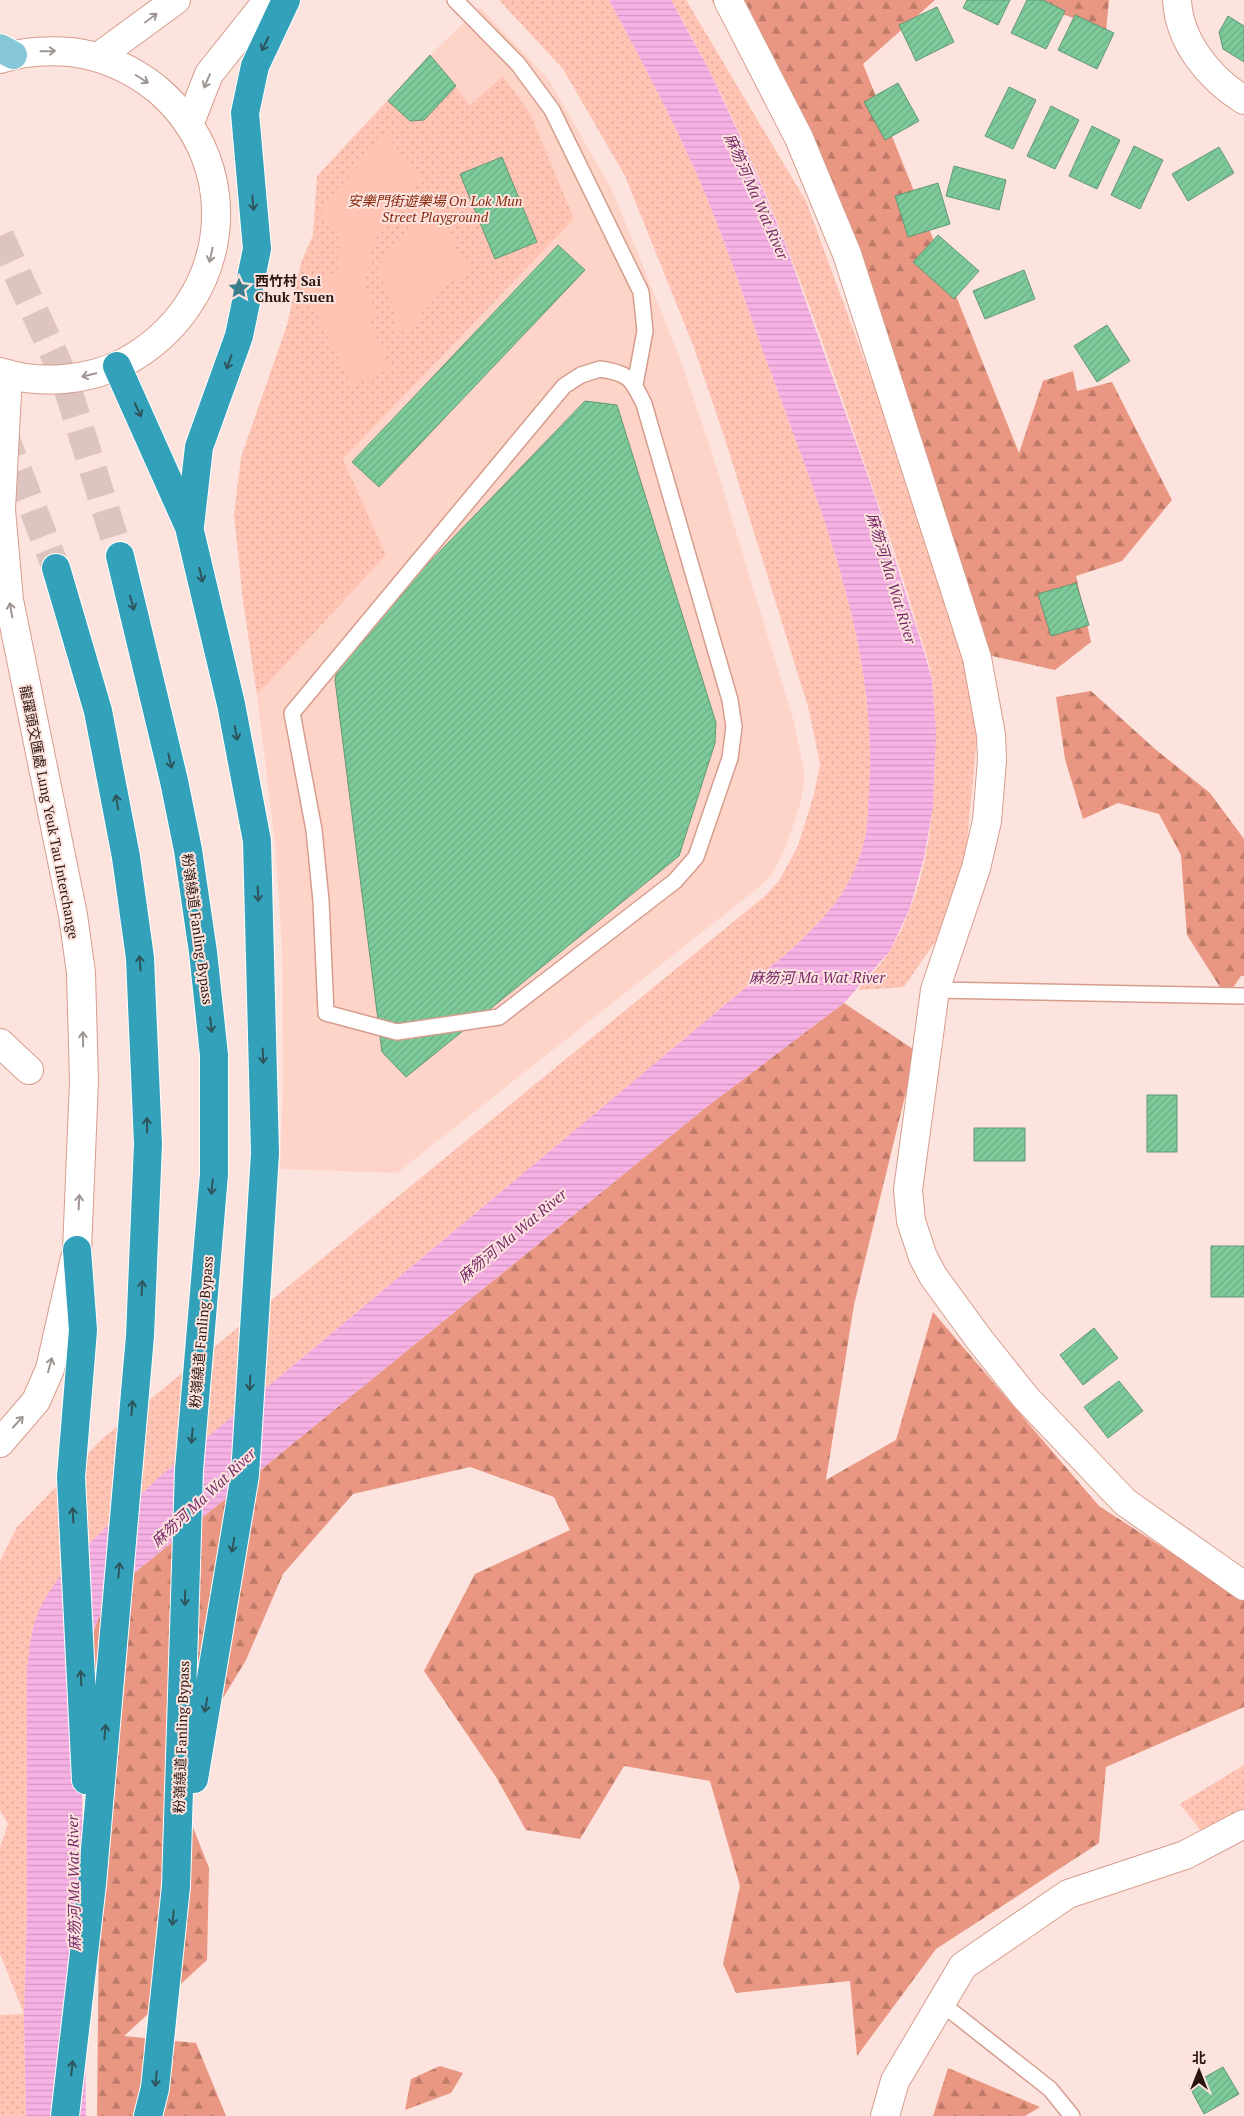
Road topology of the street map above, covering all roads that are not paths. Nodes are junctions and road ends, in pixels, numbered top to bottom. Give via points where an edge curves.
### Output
1 (176, 0) edge
2 (268, 0) edge
3 (286, 0) edge
4 (455, 0) edge
5 (728, 0) edge
6 (1177, 0) edge
7 (4, 54) edge
8 (98, 57) junction
9 (1244, 100) edge
10 (190, 125) junction
11 (117, 366) junction
12 (4, 373) edge
13 (635, 385) junction
14 (190, 527) junction
15 (120, 556) tunnel mouth
16 (56, 568) tunnel mouth
17 (0, 631) edge
18 (23, 675) junction
19 (935, 990) junction
20 (1244, 996) edge
21 (0, 1043) edge
22 (30, 1070) dead end
23 (77, 1250) junction
24 (0, 1442) edge
25 (1244, 1586) edge
26 (1244, 1824) edge
27 (92, 1884) junction
28 (176, 1886) junction
29 (941, 2003) junction
30 (65, 2116) edge
31 (148, 2116) edge
32 (885, 2116) edge
33 (1072, 2116) edge

8 -> 1 street
2 -> 10 street via 210,74
3 -> 14 highway via 255,66 245,113 257,249 239,336 199,447
4 - 13 lane via 518,64 552,110 641,292 645,331
5 - 19 street via 799,138 848,254 983,685 992,760 987,821 976,868
6 - 9 street via 1184,34 1202,63 1226,89
7 -> 8 street, 龍躍頭交匯處 Lung Yeuk Tau Interchange via 57,51
8 -> 10 street, 龍躍頭交匯處 Lung Yeuk Tau Interchange via 150,83 172,102
10 -> 11 street, 龍躍頭交匯處 Lung Yeuk Tau Interchange via 203,150 215,196 216,234 210,262 199,289 165,335
11 -> 12 street, 龍躍頭交匯處 Lung Yeuk Tau Interchange via 63,380
11 -> 14 highway
18 -> 12 street, 龍躍頭交匯處 Lung Yeuk Tau Interchange via 9,600 0,510
13 - 13 lane via 644,404 730,700 734,727 730,758 696,856 675,882 499,1017 397,1032 326,1014 314,830 292,713 564,386 581,375 600,369 621,372
14 -> 28 highway via 257,841 265,1153 245,1475
15 -> 28 highway, 粉嶺繞道 Fanling Bypass via 186,842 203,952 214,1055 214,1174 190,1470
27 -> 16 highway via 140,1336 148,1144 140,958 115,791 98,711
17 - 18 street
23 -> 18 street, 龍躍頭交匯處 Lung Yeuk Tau Interchange via 84,1082 81,973 73,916
19 - 20 lane
19 - 25 street via 908,1190 911,1221 923,1257 954,1305 1026,1398 1125,1502
21 - 22 street
24 -> 23 street, 龍躍頭交匯處 Lung Yeuk Tau Interchange via 36,1401 50,1369
27 -> 23 highway via 70,1477 83,1330
26 - 29 street via 1186,1855 1068,1894 963,1966
30 -> 27 highway
28 -> 31 highway, 粉嶺繞道 Fanling Bypass via 155,2088
29 - 32 street via 895,2081
29 - 33 lane via 1050,2089

